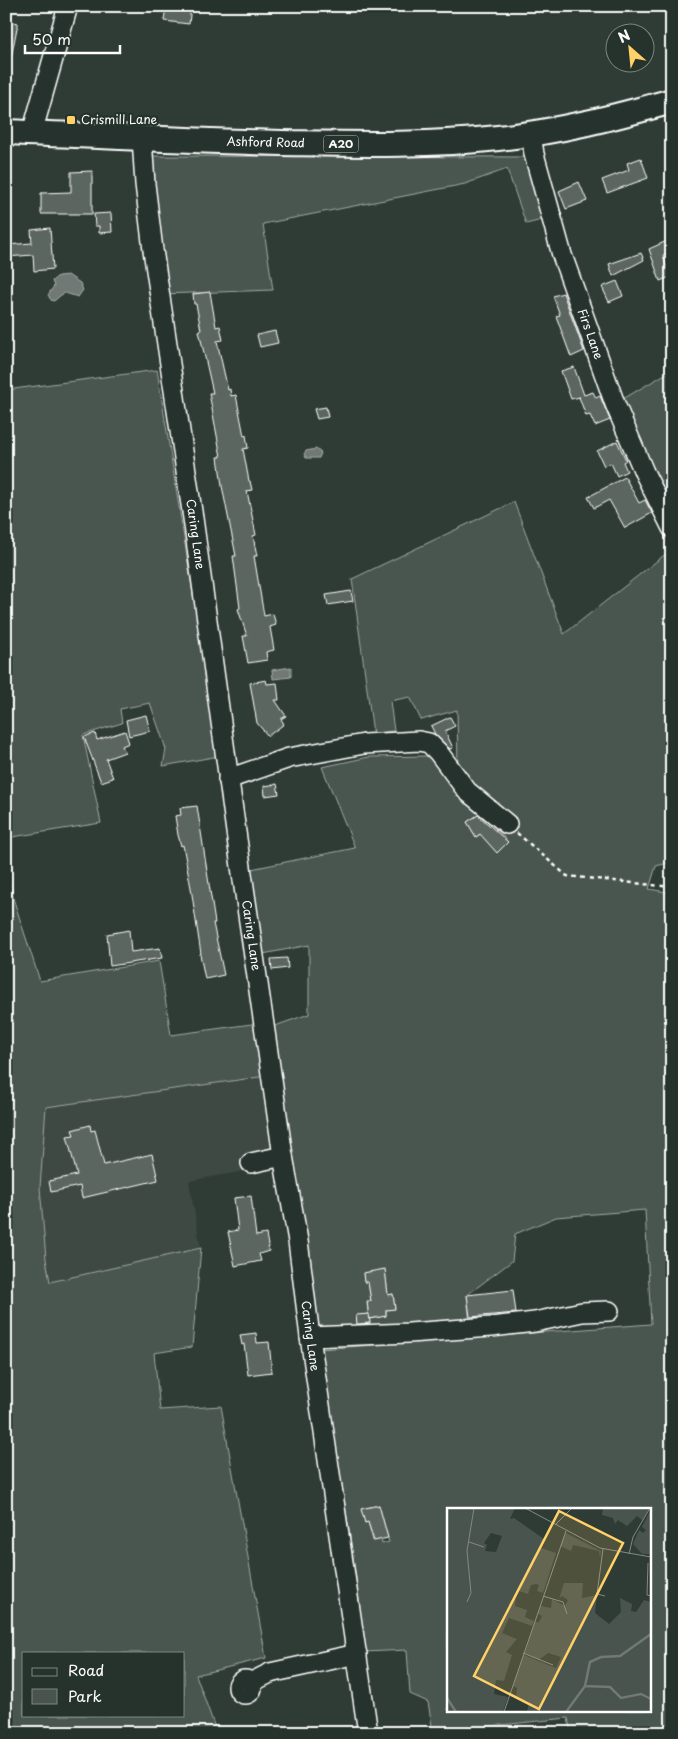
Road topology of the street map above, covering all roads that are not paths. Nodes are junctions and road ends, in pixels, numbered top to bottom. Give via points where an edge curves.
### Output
1 (68, 6) edge
2 (672, 101) edge
3 (6, 132) edge
4 (32, 133) junction
5 (531, 133) junction
6 (142, 138) junction
7 (672, 528) edge
8 (228, 779) junction
9 (507, 824) road end
10 (283, 1156) junction
11 (251, 1163) dead end
12 (609, 1312) dead end
13 (310, 1337) junction
14 (357, 1654) junction
15 (250, 1683) dead end
16 (368, 1733) edge

1 - 4 street
2 - 5 main road, Ashford Road / A20 via 592,122
3 - 4 main road, Ashford Road / A20
4 - 6 main road, Ashford Road / A20
5 - 6 main road, Ashford Road / A20 via 460,141 378,144
5 - 7 street, Firs Lane via 562,255 615,404
6 - 8 street, Caring Lane via 152,250
8 - 9 street via 289,758 364,744 419,741 429,743 467,791
8 - 10 street, Caring Lane
10 - 11 street
10 - 13 street, Caring Lane
12 - 13 street via 582,1312 491,1327
13 - 14 street, Caring Lane
14 - 15 street via 270,1673
14 - 16 street, Caring Lane

